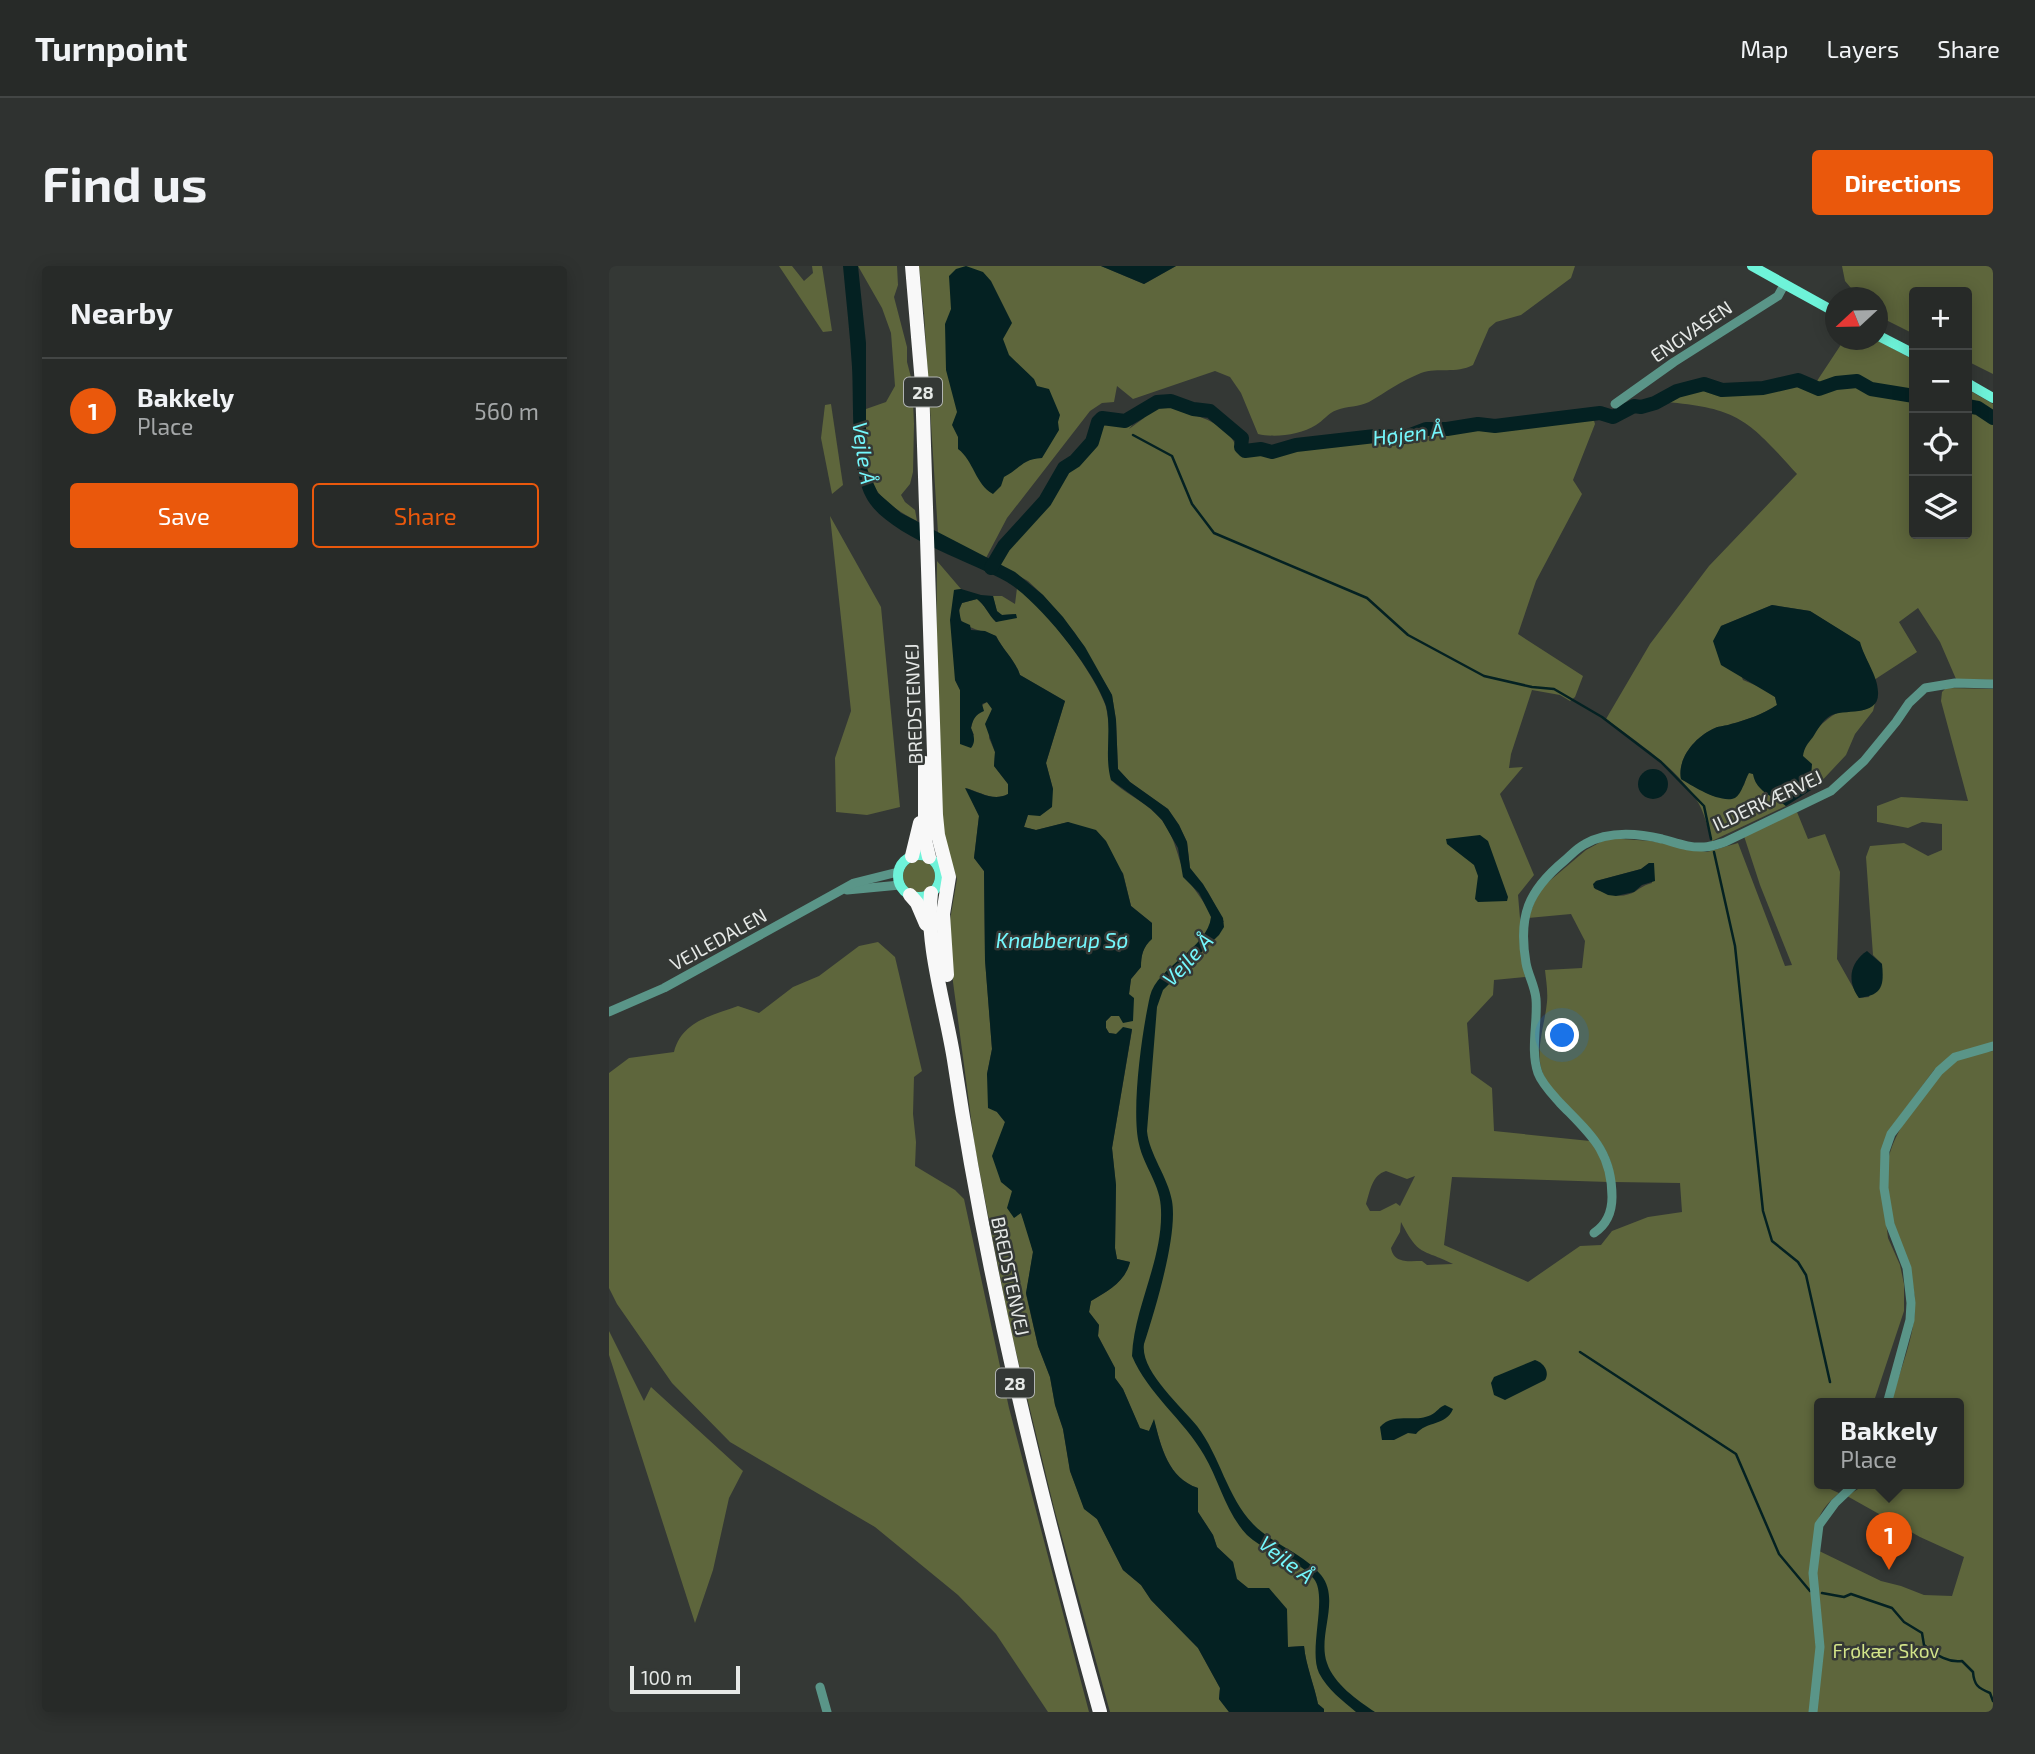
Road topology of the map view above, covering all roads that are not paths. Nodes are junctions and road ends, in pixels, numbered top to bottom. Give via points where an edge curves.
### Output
1 (912, 266) edge
2 (1754, 267) edge
3 (1784, 285) junction
4 (1825, 306) edge
5 (1888, 340) edge
6 (1909, 351) edge
7 (1972, 386) edge
8 (1993, 398) edge
9 (1615, 404) dead end
10 (928, 566) junction
11 (1993, 684) edge
12 (924, 804) junction
13 (912, 856) junction
14 (929, 857) junction
15 (898, 872) junction
16 (905, 890) junction
17 (842, 891) junction
18 (931, 893) junction
19 (931, 935) junction
20 (609, 1012) edge
21 (1993, 1046) edge
22 (952, 1049) junction
23 (1594, 1233) dead end
24 (1889, 1398) edge
25 (1850, 1489) edge
26 (820, 1687) dead end
27 (827, 1712) edge
28 (1100, 1712) edge
29 (1813, 1712) edge

1 - 10 highway, BREDSTENVEJ / 28 via 922,384
2 - 3 main road
3 - 4 main road
3 - 9 street, ENGVASEN via 1778,296
5 - 6 main road
7 - 8 main road
10 - 12 highway, BREDSTENVEJ / 28
10 - 22 highway, BREDSTENVEJ / 28 via 936,821 949,877 943,923
11 - 23 street, ILDERKÆRVEJ via 1925,688 1864,761 1831,791 1725,842 1688,846 1660,838 1607,834 1584,845 1534,891 1522,928 1536,997 1538,1074 1606,1158 1612,1201 1609,1216
12 - 13 highway, BREDSTENVEJ / 28
12 - 14 highway, BREDSTENVEJ / 28
13 - 14 main road
13 - 15 main road, 28
14 - 18 main road, 28 via 940,877
15 - 16 main road, 28
15 - 17 street, VEJLEDALEN via 854,883
16 - 17 street, VEJLEDALEN
16 - 18 main road via 923,896
16 - 19 highway, BREDSTENVEJ / 28 via 918,903
17 - 20 street, VEJLEDALEN via 664,988
18 - 19 highway, BREDSTENVEJ / 28
19 - 22 highway, BREDSTENVEJ / 28
21 - 24 street via 1955,1057 1939,1071 1897,1125 1885,1151 1890,1224 1907,1268 1911,1303
22 - 28 highway, BREDSTENVEJ / 28 via 1000,1321
25 - 29 street via 1819,1525 1813,1573 1820,1647
26 - 27 street

